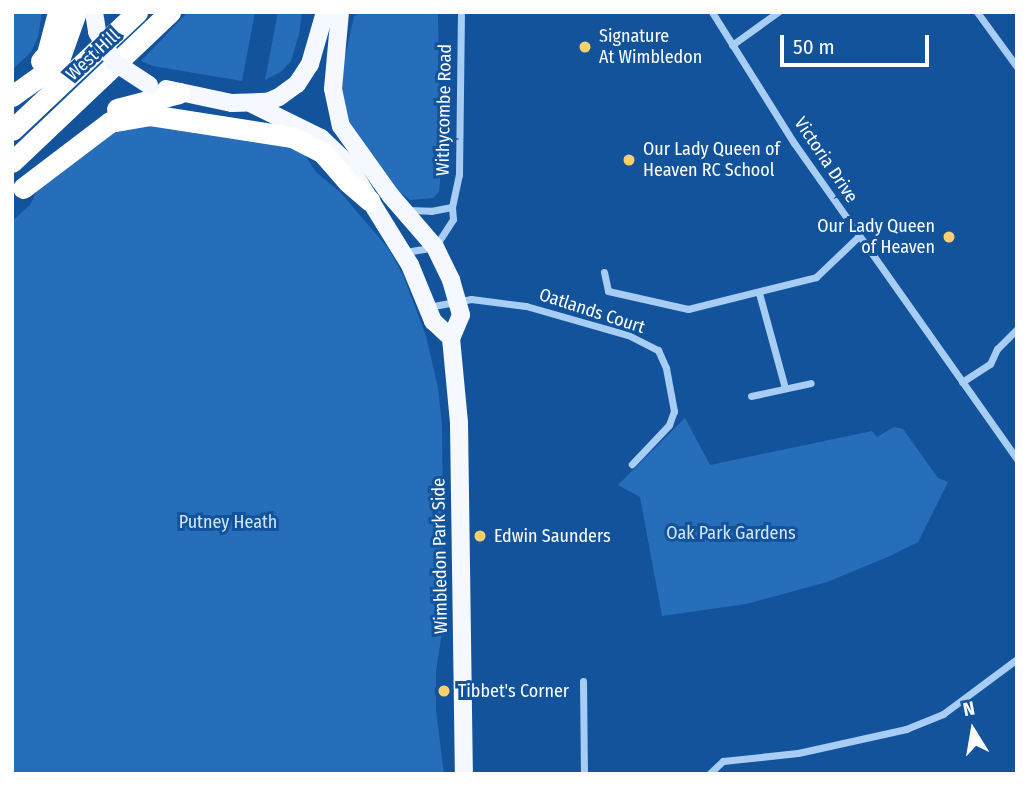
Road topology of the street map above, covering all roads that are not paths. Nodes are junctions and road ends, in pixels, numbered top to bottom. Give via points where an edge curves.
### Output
1 (58, 12) edge
2 (76, 12) edge
3 (94, 12) edge
4 (137, 12) edge
5 (170, 12) edge
6 (325, 12) edge
7 (340, 12) edge
8 (461, 12) edge
9 (712, 12) edge
10 (778, 12) edge
11 (977, 12) edge
12 (732, 45) junction
13 (1017, 67) edge
14 (179, 93) junction
15 (14, 94) edge
16 (252, 104) junction
17 (12, 130) edge
18 (12, 162) edge
19 (18, 193) edge
20 (370, 201) junction
21 (452, 207) junction
22 (402, 209) junction
23 (859, 236) junction
24 (435, 247) junction
25 (402, 253) junction
26 (604, 272) dead end
27 (759, 293) junction
28 (457, 300) junction
29 (428, 307) junction
30 (1017, 329) edge
31 (451, 338) junction
32 (962, 382) junction
33 (811, 383) dead end
34 (785, 388) junction
35 (751, 396) dead end
36 (1017, 459) edge
37 (632, 464) dead end
38 (1017, 659) edge
39 (583, 681) dead end
40 (464, 774) edge
41 (584, 774) edge
42 (709, 774) edge

1 - 15 highway via 47,54
2 - 15 highway via 60,57
3 - 14 main road, bridge via 97,32 114,62 149,85
4 - 17 highway, West Hill
5 - 18 highway, West Hill
6 - 16 main road via 310,64 297,84 279,97
7 - 22 main road via 332,89 338,116 349,141
8 - 21 street, Withycombe Road via 459,187
9 - 12 street, Victoria Drive
10 - 12 street
11 - 13 street
12 - 23 street, Victoria Drive
14 - 16 main road
14 - 19 highway via 105,113 60,146
16 - 20 main road via 321,138 347,163
19 - 20 highway via 110,122 150,115 292,137 322,152
20 - 25 main road
21 - 22 street
21 - 24 street, Withycombe Road via 449,230
22 - 24 main road
23 - 27 street via 816,277
23 - 32 street, Victoria Drive
24 - 25 street
24 - 28 main road
25 - 29 main road
26 - 27 street via 608,290 688,309
27 - 34 street
28 - 29 street, Oatlands Court
28 - 31 main road, Wimbledon Park Side via 461,315
28 - 37 street, Oatlands Court via 493,301 550,312 628,335 658,351 674,411 669,425
29 - 31 main road via 433,321
30 - 32 street via 997,349 990,364
31 - 40 main road, Wimbledon Park Side via 459,423
32 - 36 street, Victoria Drive
33 - 34 street
34 - 35 street
38 - 42 street via 943,714 906,729 798,753 723,761
39 - 41 street

